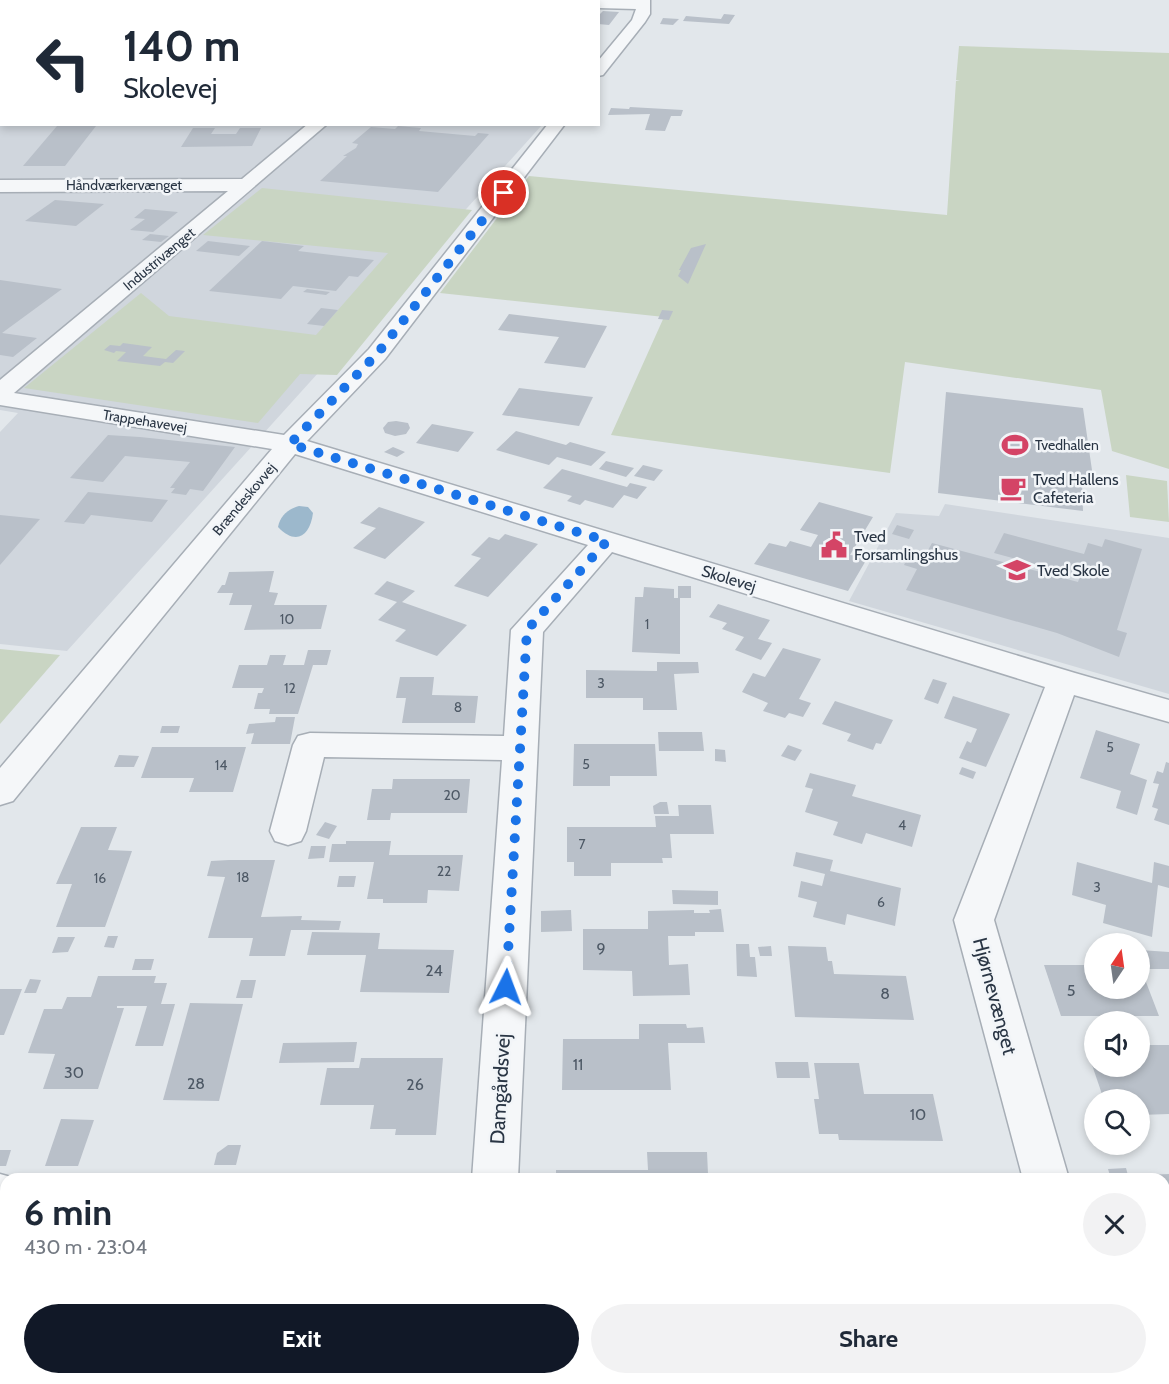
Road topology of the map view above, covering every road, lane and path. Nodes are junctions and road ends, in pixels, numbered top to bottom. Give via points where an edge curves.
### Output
1 (643, 3) edge
2 (600, 4) edge
3 (600, 70) edge
4 (318, 126) edge
5 (555, 126) edge
6 (247, 185) junction
7 (0, 186) edge
8 (0, 392) edge
9 (0, 399) edge
10 (290, 444) junction
11 (607, 541) junction
12 (1063, 681) junction
13 (1169, 711) edge
14 (519, 748) junction
15 (0, 792) edge
16 (288, 831) dead end
17 (495, 1173) edge
18 (1044, 1173) edge

1 - 2 street
1 - 3 street via 638,22
4 - 6 street, Industrivænget
5 - 10 street, Brændeskovvej via 377,354
6 - 7 street, Håndværkervænget
6 - 8 street, Industrivænget
9 - 10 street, Trappehavevej
10 - 11 street, Skolevej
10 - 15 street, Brændeskovvej
11 - 12 street, Skolevej
11 - 14 street, Damgårdsvej via 527,630
12 - 13 street, Skolevej
12 - 18 street, Hjørnevænget via 974,920
14 - 16 street via 310,745
14 - 17 street, Damgårdsvej

